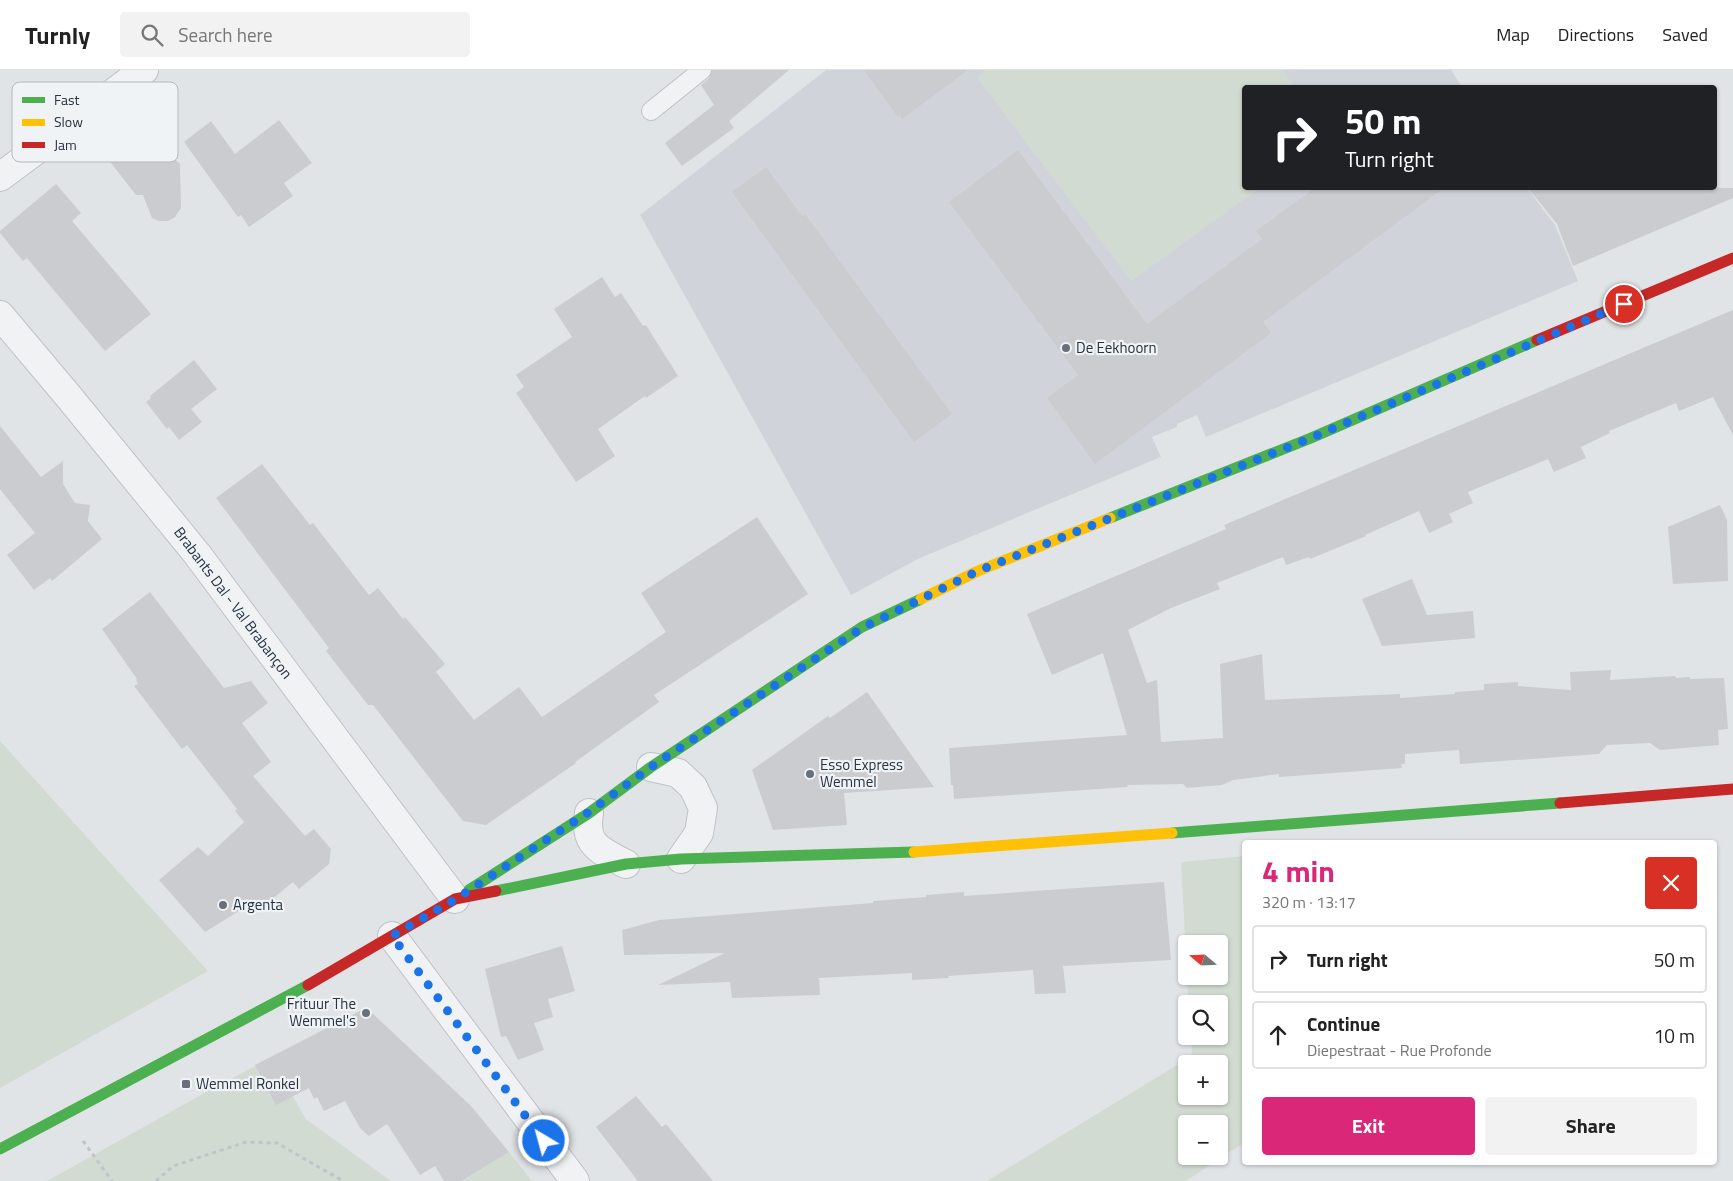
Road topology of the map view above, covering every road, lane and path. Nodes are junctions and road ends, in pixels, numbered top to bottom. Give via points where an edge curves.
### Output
1 (144, 70) edge
2 (702, 70) edge
3 (128, 82) edge
4 (651, 111) dead end
5 (20, 162) edge
6 (0, 177) edge
7 (1733, 258) edge
8 (0, 315) edge
9 (651, 767) junction
10 (1733, 789) edge
11 (589, 812) junction
12 (680, 859) junction
13 (626, 864) junction
14 (456, 899) junction
15 (392, 936) junction
16 (64, 1114) junction
17 (0, 1149) edge
18 (112, 1181) edge
19 (156, 1181) edge
20 (343, 1181) edge
21 (574, 1181) edge

1 - 3 street
2 - 4 lane
5 - 6 street
7 - 9 main road via 1311,438 978,571 862,628
8 - 14 street, Brabants Dal - Val Brabançon via 197,554
9 - 11 main road
9 - 12 street via 678,773 693,787 702,808 699,833
10 - 12 main road via 918,851
11 - 13 street via 588,834 595,845
11 - 14 main road
12 - 13 main road
13 - 14 main road
14 - 15 main road
15 - 16 main road via 312,983
15 - 21 street
16 - 17 main road
16 - 18 path
19 - 20 path via 173,1166 246,1142 277,1143

